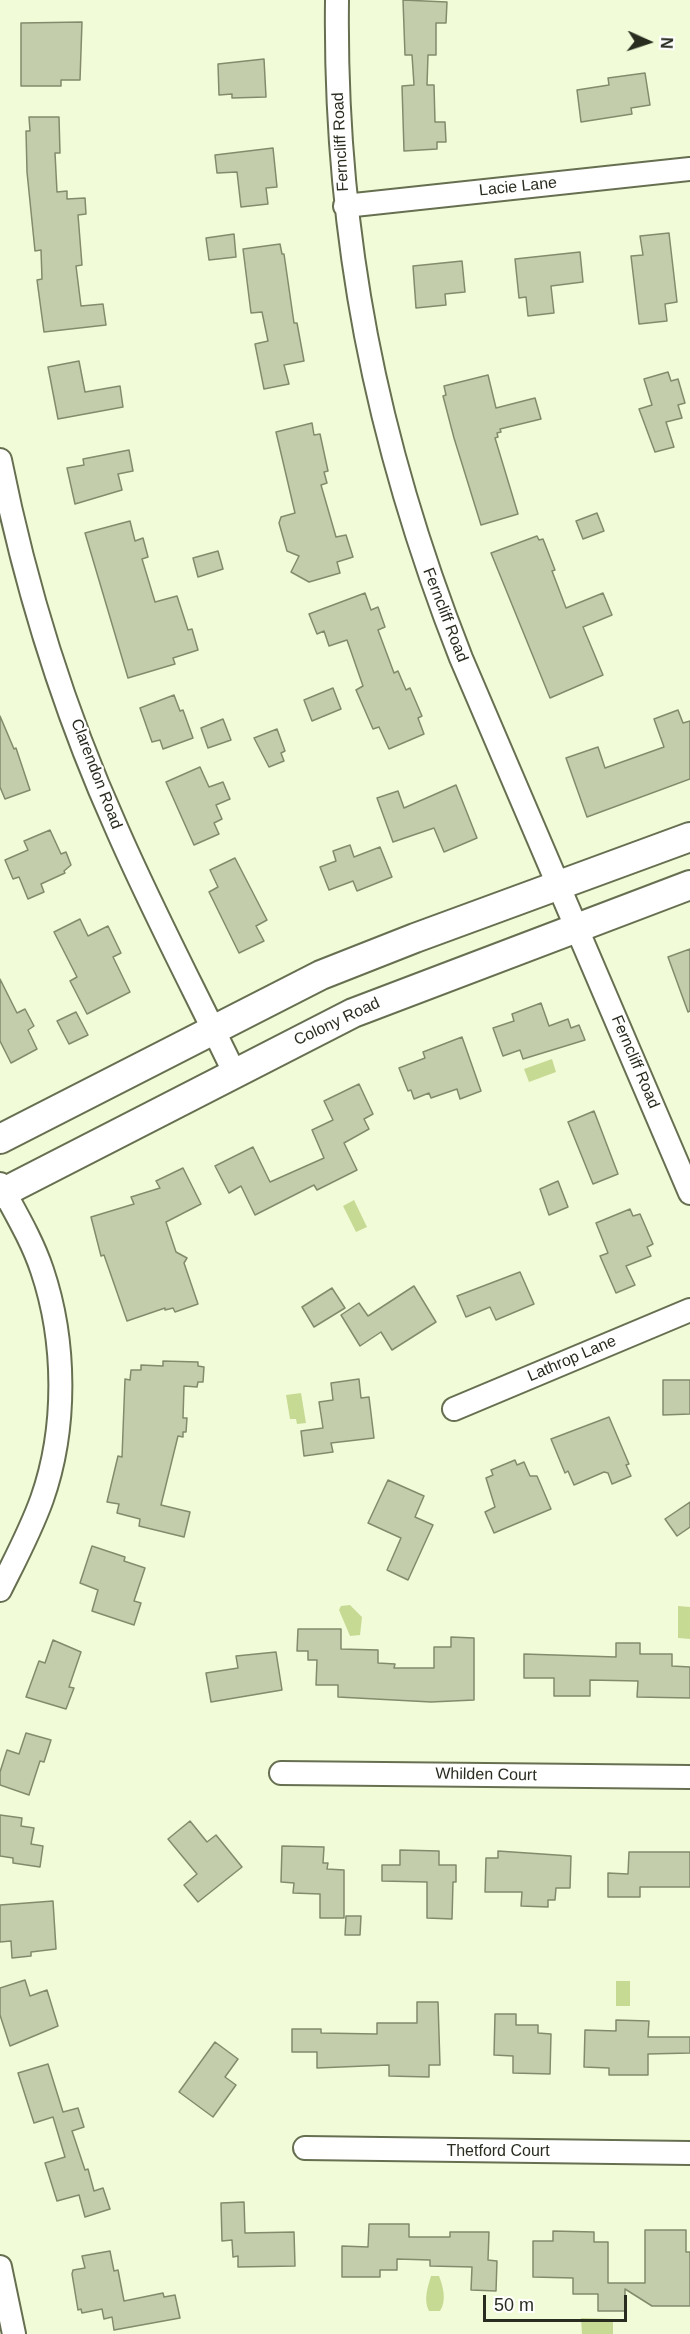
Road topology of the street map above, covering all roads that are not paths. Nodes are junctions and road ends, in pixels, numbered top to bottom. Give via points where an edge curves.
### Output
1 (337, 0) edge
2 (690, 169) edge
3 (345, 206) junction
4 (0, 460) edge
5 (690, 837) edge
6 (690, 885) edge
7 (558, 886) junction
8 (576, 928) junction
9 (213, 1028) junction
10 (234, 1072) junction
11 (0, 1139) edge
12 (1, 1190) edge
13 (690, 1192) edge
14 (690, 1310) edge
15 (454, 1409) dead end
16 (0, 1590) edge
17 (281, 1773) dead end
18 (690, 1777) edge
19 (305, 2148) dead end
20 (690, 2153) edge
21 (0, 2267) edge
22 (14, 2334) edge

1 - 3 street, Ferncliff Road
2 - 3 street, Lacie Lane
3 - 7 street, Ferncliff Road via 373,381 418,540 461,658
4 - 9 street, Clarendon Road via 42,623 87,755 140,879
5 - 7 street
6 - 8 street, Colony Road
7 - 8 street, Ferncliff Road
7 - 9 street via 321,975
8 - 10 street, Colony Road via 357,1011
8 - 13 street, Ferncliff Road
9 - 10 street, Clarendon Road
9 - 11 street
10 - 12 street, Colony Road
12 - 16 street via 42,1270 54,1317 59,1381 54,1449 44,1491
14 - 15 street, Lathrop Lane
17 - 18 street, Whilden Court
19 - 20 street, Thetford Court
21 - 22 street

